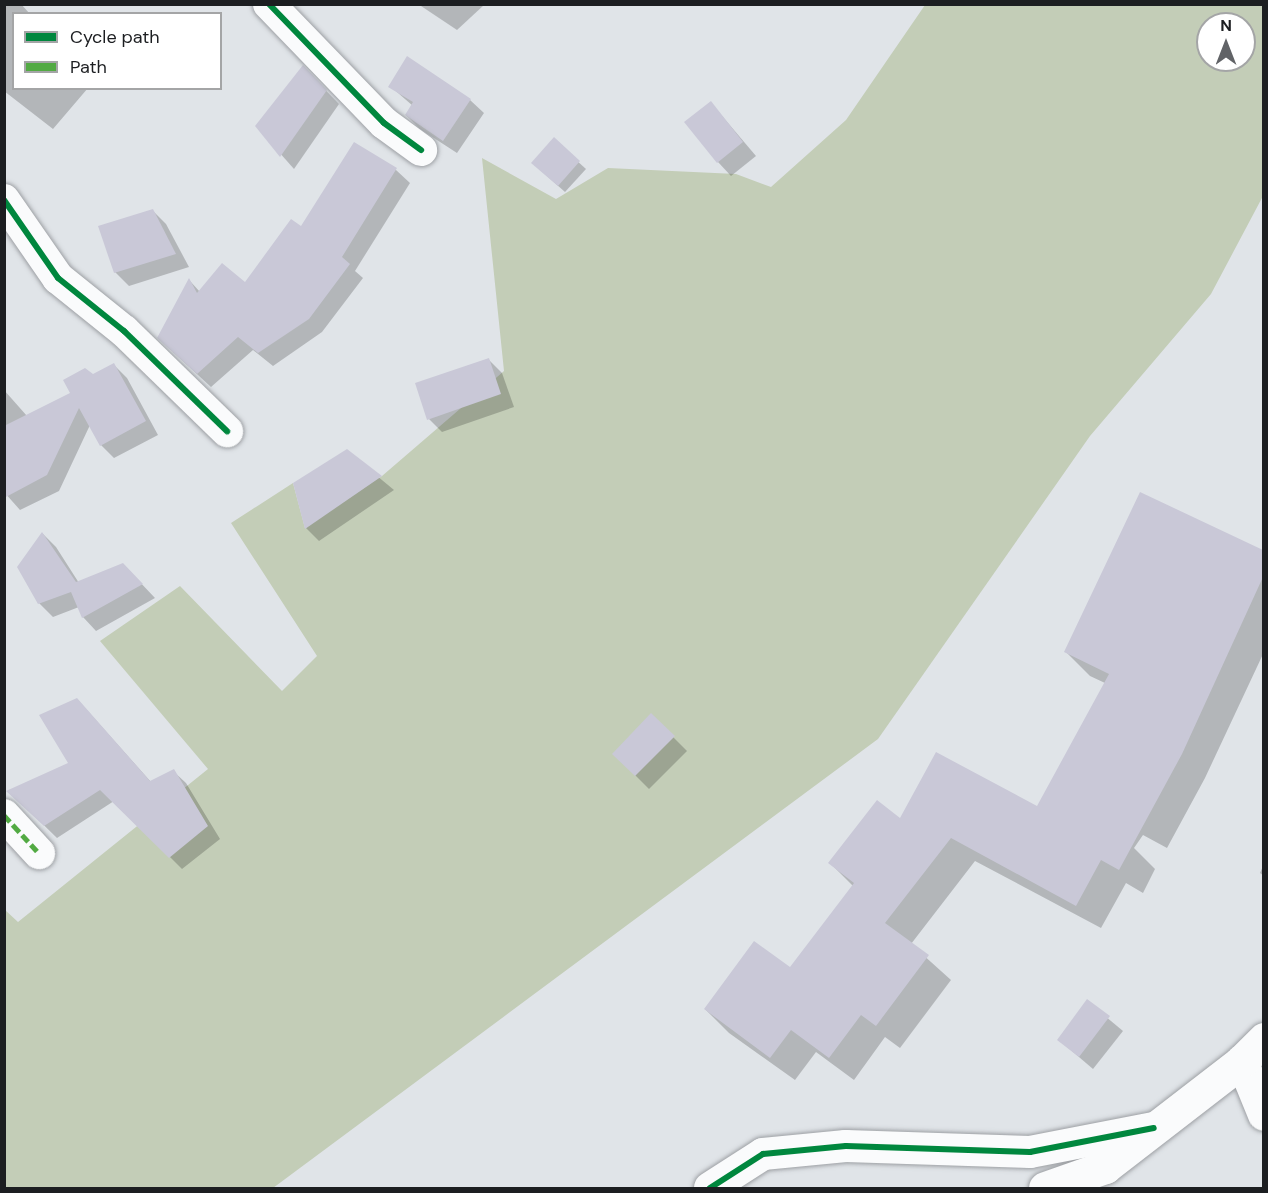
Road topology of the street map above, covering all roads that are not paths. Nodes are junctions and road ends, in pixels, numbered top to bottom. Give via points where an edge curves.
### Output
1 (269, 4) edge
2 (421, 150) dead end
3 (4, 200) edge
4 (226, 432) dead end
5 (4, 815) edge
6 (39, 853) dead end
7 (1253, 1050) edge
8 (1263, 1116) edge
9 (1154, 1128) junction
10 (710, 1188) edge
11 (1045, 1188) edge

1 - 2 street via 384,123
3 - 4 street via 58,278 124,331
5 - 6 street
7 - 8 street
7 - 9 street
9 - 10 street via 1030,1152 846,1146 763,1154
9 - 11 street via 1106,1167

